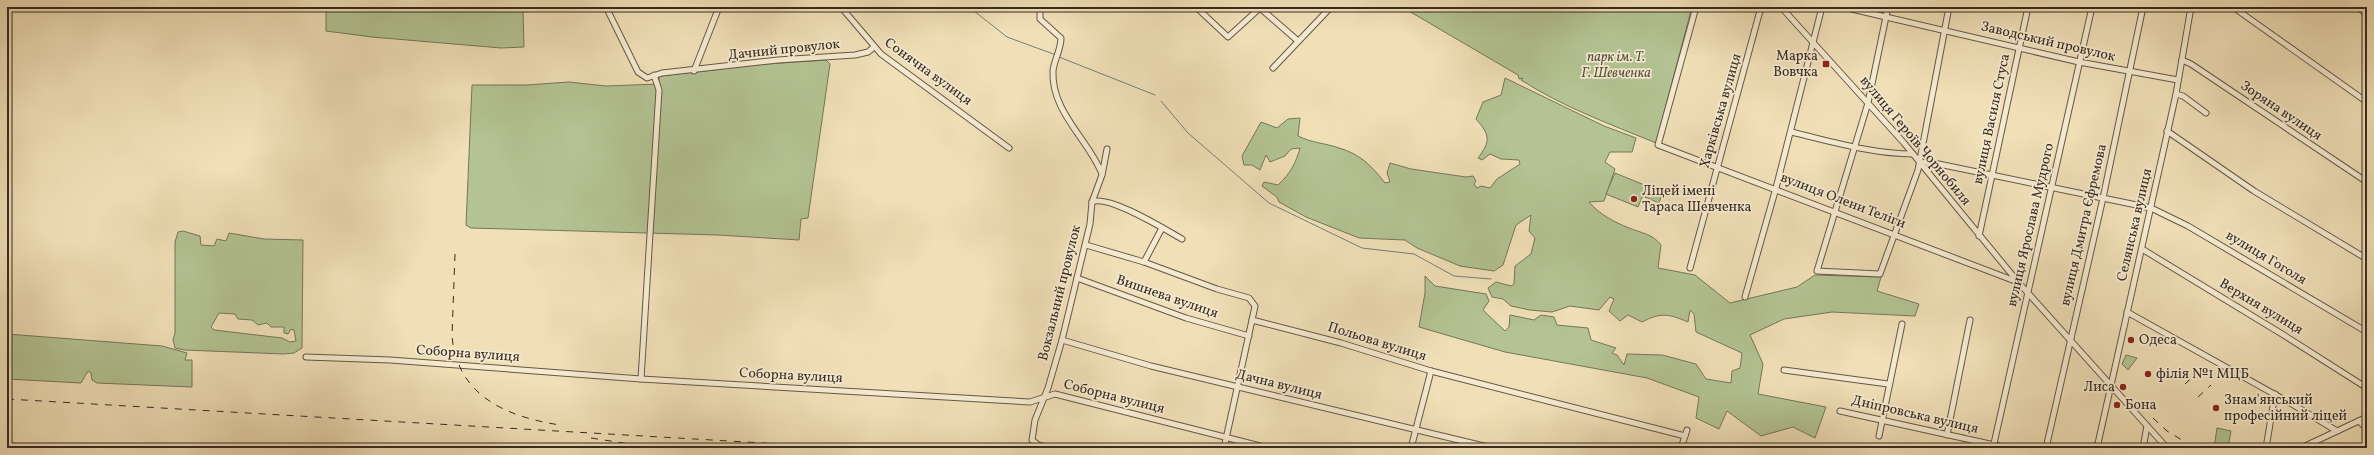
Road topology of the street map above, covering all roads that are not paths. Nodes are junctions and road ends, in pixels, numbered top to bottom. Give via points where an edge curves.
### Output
1 (606, 7) edge
2 (719, 7) edge
3 (840, 7) edge
4 (1040, 7) edge
5 (1196, 7) edge
6 (1260, 7) edge
7 (1331, 7) edge
8 (1696, 7) edge
9 (1761, 7) edge
10 (1781, 7) edge
11 (1822, 7) edge
12 (1843, 7) edge
13 (1888, 7) edge
14 (1949, 7) edge
15 (2028, 7) edge
16 (2092, 7) edge
17 (2143, 7) edge
18 (2191, 7) edge
19 (2233, 7) edge
20 (1886, 17) junction
21 (1945, 30) junction
22 (1298, 41) junction
23 (1814, 44) junction
24 (874, 47) junction
25 (2019, 47) junction
26 (2182, 60) junction
27 (2079, 62) junction
28 (1273, 68) dead end
29 (694, 71) junction
30 (2130, 73) junction
31 (654, 75) junction
32 (2178, 80) junction
33 (2176, 94) junction
34 (2367, 102) edge
35 (1868, 103) junction
36 (2206, 113) dead end
37 (2167, 131) junction
38 (1791, 132) junction
39 (1855, 147) junction
40 (1009, 148) dead end
41 (1107, 149) dead end
42 (1913, 154) junction
43 (1920, 163) junction
44 (1718, 166) junction
45 (1992, 174) junction
46 (1102, 175) junction
47 (2367, 182) edge
48 (2052, 187) junction
49 (1776, 188) junction
50 (2103, 198) junction
51 (1092, 202) junction
52 (2151, 208) junction
53 (1834, 211) junction
54 (1162, 228) junction
55 (1895, 235) junction
56 (1979, 236) junction
57 (1182, 239) dead end
58 (1086, 245) junction
59 (2142, 249) junction
60 (2367, 259) edge
61 (1144, 262) junction
62 (1690, 268) dead end
63 (1077, 278) junction
64 (2018, 282) junction
65 (2028, 294) junction
66 (1745, 297) dead end
67 (2127, 312) junction
68 (1252, 320) junction
69 (1970, 320) dead end
70 (1902, 324) dead end
71 (2367, 332) edge
72 (1249, 336) junction
73 (1062, 340) junction
74 (2070, 341) junction
75 (306, 357) dead end
76 (1784, 370) dead end
77 (1431, 371) junction
78 (641, 380) junction
79 (1888, 384) junction
80 (2110, 385) junction
81 (1238, 386) junction
82 (2367, 388) edge
83 (2275, 394) junction
84 (1043, 397) junction
85 (1840, 411) dead end
86 (2367, 417) edge
87 (1882, 420) junction
88 (2359, 421) junction
89 (2147, 426) junction
90 (2367, 429) edge
91 (1415, 430) junction
92 (1687, 430) dead end
93 (2337, 431) junction
94 (1947, 435) junction
95 (1685, 436) junction
96 (1879, 436) dead end
97 (1227, 438) junction
98 (2312, 443) junction
99 (1993, 446) edge
100 (1050, 448) edge
101 (1224, 448) edge
102 (1268, 448) edge
103 (1410, 448) edge
104 (1492, 448) edge
105 (1681, 448) edge
106 (2008, 448) edge
107 (2046, 448) edge
108 (2097, 448) edge
109 (2143, 448) edge
110 (2167, 448) edge
111 (2266, 448) edge
112 (2301, 448) edge
113 (2317, 448) edge

1 - 31 street, Дачний провулок via 638,72 647,78
2 - 29 street
3 - 24 street, Сонячна вулиця
4 - 46 street via 1040,19 1061,38 1053,71 1056,90 1068,121
5 - 6 street via 1229,37
6 - 22 street
7 - 22 street
8 - 44 street, вулиця Олени Теліги via 1658,144
9 - 44 street, Харківська вулиця
10 - 23 street, вулиця Героїв Чорнобиля
11 - 23 street
12 - 20 street, Заводський провулок
13 - 20 street
14 - 21 street
15 - 25 street, вулиця Василя Стуса
16 - 27 street, вулиця Ярослава Мудрого
17 - 30 street, вулиця Дмитра Єфремова
18 - 26 street, Селянська вулиця
19 - 34 street
20 - 21 street, Заводський провулок
20 - 35 street
21 - 25 street, Заводський провулок
21 - 43 street
22 - 28 street
23 - 35 street, вулиця Героїв Чорнобиля
23 - 38 street
24 - 29 street, Дачний провулок via 868,52 856,55 778,60
24 - 40 street, Сонячна вулиця
25 - 27 street, Заводський провулок
25 - 45 street, вулиця Василя Стуса
26 - 32 street, Селянська вулиця
26 - 47 street, Зоряна вулиця
27 - 30 street, Заводський провулок
27 - 48 street, вулиця Ярослава Мудрого
29 - 31 street, Дачний провулок
30 - 32 street, Заводський провулок
30 - 50 street, вулиця Дмитра Єфремова
31 - 78 street via 659,90
32 - 33 street, Селянська вулиця
33 - 36 street via 2183,96
33 - 37 street, Селянська вулиця
35 - 39 street
35 - 42 street, вулиця Героїв Чорнобиля
37 - 52 street, Селянська вулиця
37 - 60 street via 2254,191
38 - 39 street
38 - 49 street
39 - 42 street
39 - 53 street
41 - 46 street, Вокзальний провулок
42 - 43 street, вулиця Героїв Чорнобиля
43 - 45 street, вулиця Гоголя via 1929,162
43 - 55 street
43 - 56 street, вулиця Героїв Чорнобиля
44 - 49 street, вулиця Олени Теліги
44 - 62 street, Харківська вулиця
45 - 48 street, вулиця Гоголя
45 - 56 street, вулиця Василя Стуса
46 - 51 street, Вокзальний провулок
48 - 50 street, вулиця Гоголя
48 - 65 street, вулиця Ярослава Мудрого
49 - 53 street, вулиця Олени Теліги
49 - 66 street
50 - 52 street, вулиця Гоголя
50 - 74 street, вулиця Дмитра Єфремова
51 - 54 street via 1097,199 1104,201 1136,213
51 - 58 street, Вокзальний провулок
52 - 59 street, Селянська вулиця
52 - 71 street, вулиця Гоголя via 2195,230
53 - 55 street, вулиця Олени Теліги
53 - 55 street via 1817,272 1880,274
54 - 57 street
54 - 61 street
55 - 64 street, вулиця Олени Теліги
56 - 64 street, вулиця Героїв Чорнобиля
58 - 61 street
58 - 63 street, Вокзальний провулок
59 - 67 street, Селянська вулиця
59 - 82 street, Верхня вулиця
61 - 68 street via 1252,300 1255,306
63 - 72 street, Вишнева вулиця via 1186,318
63 - 73 street, Вокзальний провулок
64 - 65 street, вулиця Героїв Чорнобиля
65 - 74 street
65 - 99 street, вулиця Ярослава Мудрого
67 - 80 street, Селянська вулиця
67 - 83 street
68 - 72 street
68 - 77 street, Польова вулиця
69 - 94 street
70 - 79 street
72 - 81 street
73 - 81 street, Дачна вулиця via 1152,366
73 - 84 street, Вокзальний провулок
74 - 80 street
74 - 107 street, вулиця Дмитра Єфремова
75 - 78 street, Соборна вулиця via 398,360
76 - 79 street
77 - 91 street
77 - 95 street, Польова вулиця
78 - 84 street, Соборна вулиця via 1030,402
79 - 87 street
80 - 89 street
80 - 108 street, Селянська вулиця
81 - 91 street, Дачна вулиця
81 - 97 street
83 - 93 street
83 - 111 street
84 - 97 street, Соборна вулиця via 1055,394
84 - 100 street, Вокзальний провулок via 1035,420 1032,440 1038,445
85 - 87 street, Дніпровська вулиця
86 - 88 street
87 - 94 street, Дніпровська вулиця
87 - 96 street
88 - 90 street
88 - 93 street
89 - 109 street
89 - 110 street
91 - 103 street
91 - 104 street, Дачна вулиця
92 - 95 street
93 - 98 street
94 - 99 street, Дніпровська вулиця
95 - 105 street
97 - 101 street
97 - 102 street, Соборна вулиця
98 - 112 street
98 - 113 street
99 - 106 street, Дніпровська вулиця

